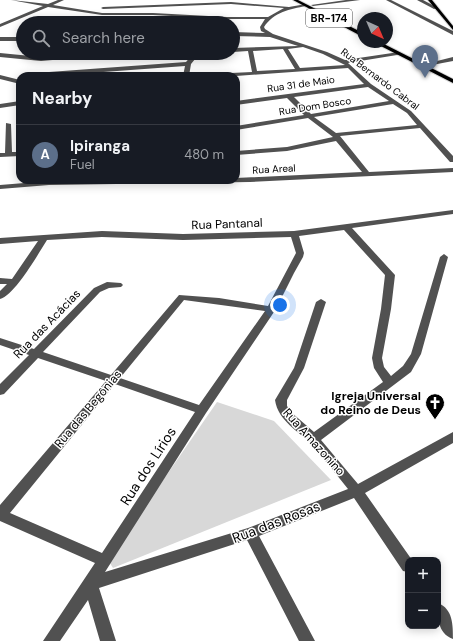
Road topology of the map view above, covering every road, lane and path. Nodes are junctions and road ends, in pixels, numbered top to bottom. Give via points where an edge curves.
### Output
1 (13, 0) edge
2 (62, 0) edge
3 (171, 0) edge
4 (276, 0) edge
5 (295, 0) edge
6 (358, 0) edge
7 (388, 0) edge
8 (419, 0) edge
9 (430, 0) edge
10 (24, 1) edge
11 (305, 3) edge
12 (114, 4) dead end
13 (49, 5) junction
14 (176, 5) junction
15 (313, 5) junction
16 (118, 7) junction
17 (288, 7) junction
18 (436, 8) junction
19 (71, 9) junction
20 (22, 16) edge
21 (190, 16) edge
22 (240, 18) edge
23 (269, 18) junction
24 (16, 19) edge
25 (0, 26) edge
26 (357, 26) edge
27 (453, 29) edge
28 (357, 32) edge
29 (453, 33) edge
30 (240, 34) edge
31 (271, 35) junction
32 (16, 38) edge
33 (0, 39) edge
34 (393, 44) edge
35 (305, 46) junction
36 (285, 48) junction
37 (387, 48) edge
38 (240, 50) edge
39 (250, 50) junction
40 (397, 53) junction
41 (2, 56) edge
42 (16, 57) edge
43 (453, 59) edge
44 (52, 60) edge
45 (191, 60) edge
46 (432, 63) junction
47 (188, 64) junction
48 (346, 64) junction
49 (298, 70) junction
50 (49, 72) edge
51 (86, 72) edge
52 (187, 72) edge
53 (256, 73) junction
54 (240, 74) edge
55 (453, 74) edge
56 (1, 79) edge
57 (16, 81) edge
58 (453, 81) edge
59 (369, 85) junction
60 (288, 96) junction
61 (240, 102) edge
62 (396, 102) junction
63 (16, 104) edge
64 (0, 106) edge
65 (310, 117) junction
66 (8, 124) dead end
67 (423, 126) junction
68 (240, 127) edge
69 (337, 136) junction
70 (240, 153) edge
71 (9, 154) junction
72 (16, 154) edge
73 (0, 155) edge
74 (453, 160) edge
75 (453, 170) edge
76 (367, 174) junction
77 (240, 180) edge
78 (33, 184) edge
79 (0, 188) edge
80 (453, 212) edge
81 (346, 227) junction
82 (294, 234) junction
83 (44, 238) junction
84 (0, 241) edge
85 (444, 257) dead end
86 (0, 281) edge
87 (15, 282) junction
88 (118, 285) dead end
89 (0, 296) edge
90 (321, 302) dead end
91 (271, 309) junction
92 (0, 341) edge
93 (37, 354) junction
94 (113, 379) junction
95 (390, 384) junction
96 (0, 391) edge
97 (202, 410) junction
98 (453, 437) edge
99 (313, 439) junction
100 (357, 491) junction
101 (0, 515) edge
102 (250, 533) junction
103 (105, 561) junction
104 (405, 562) edge
105 (90, 584) junction
106 (441, 614) edge
107 (453, 632) edge
108 (52, 641) edge
109 (108, 641) edge
110 (306, 641) edge

1 - 10 street
2 - 13 street
3 - 14 street
4 - 17 street
5 - 11 main road, BR-174
6 - 15 street
7 - 29 street
8 - 18 street
9 - 18 main road
10 - 13 street
11 - 15 main road, BR-174
11 - 17 street
11 - 28 main road, BR-174
12 - 16 street
13 - 19 street
13 - 20 street
14 - 16 street
14 - 17 street via 241,3
15 - 26 main road, BR-174
16 - 19 street
17 - 23 street
18 - 27 main road
19 - 21 street via 102,14
22 - 23 street
23 - 31 street via 262,27
24 - 25 street
30 - 31 street, Rua Bernardo Cabral
31 - 35 street, Rua Bernardo Cabral
32 - 33 street
34 - 46 main road
35 - 36 street
35 - 48 street, Rua Bernardo Cabral via 333,56
36 - 39 street
36 - 49 street
37 - 40 main road
38 - 39 street
39 - 53 street
40 - 48 street
40 - 58 main road
41 - 42 street
43 - 46 street
44 - 50 street
45 - 47 street
46 - 55 main road
47 - 51 street
47 - 52 street
48 - 49 street
48 - 59 street, Rua Bernardo Cabral
49 - 53 street
53 - 54 street
56 - 57 street
59 - 60 street, Rua 31 de Maio
59 - 62 street, Rua Bernardo Cabral
60 - 61 street, Rua 31 de Maio
60 - 65 street
62 - 65 street, Rua Dom Bosco
62 - 67 street, Rua Bernardo Cabral
63 - 64 street
65 - 68 street, Rua Dom Bosco
65 - 69 street
66 - 71 street
67 - 69 street
67 - 74 street, Rua Bernardo Cabral
69 - 70 street via 287,149
69 - 76 street
71 - 72 street
71 - 73 street
75 - 76 street, Rua Areal
76 - 77 street, Rua Areal
78 - 79 street, Rua Areal
80 - 81 street, Rua Pantanal
81 - 82 street, Rua Pantanal
81 - 95 street via 390,274 377,358 379,368
82 - 83 street, Rua Pantanal via 183,238 102,234
82 - 91 street, Rua dos Lírios via 299,257
83 - 84 street, Rua Pantanal
83 - 87 street
85 - 95 street via 416,354 407,369
86 - 87 street
87 - 89 street
88 - 93 street, Rua das Acácias via 107,285 98,290
90 - 99 street, Rua Amazonino via 299,368 280,406
91 - 94 street, Rua das Begônias via 182,297
91 - 97 street, Rua dos Lírios
92 - 93 street
93 - 94 street
93 - 96 street, Rua das Acácias
94 - 97 street
94 - 101 street, Rua das Begônias
95 - 99 street
97 - 103 street, Rua dos Lírios
98 - 100 street, Rua das Rosas
99 - 100 street, Rua Amazonino
100 - 102 street, Rua das Rosas
100 - 104 street, Rua Amazonino
101 - 103 street
102 - 105 street, Rua das Rosas
102 - 110 street
103 - 105 street, Rua dos Lírios
105 - 108 street, Rua dos Lírios
105 - 109 street
106 - 107 street

